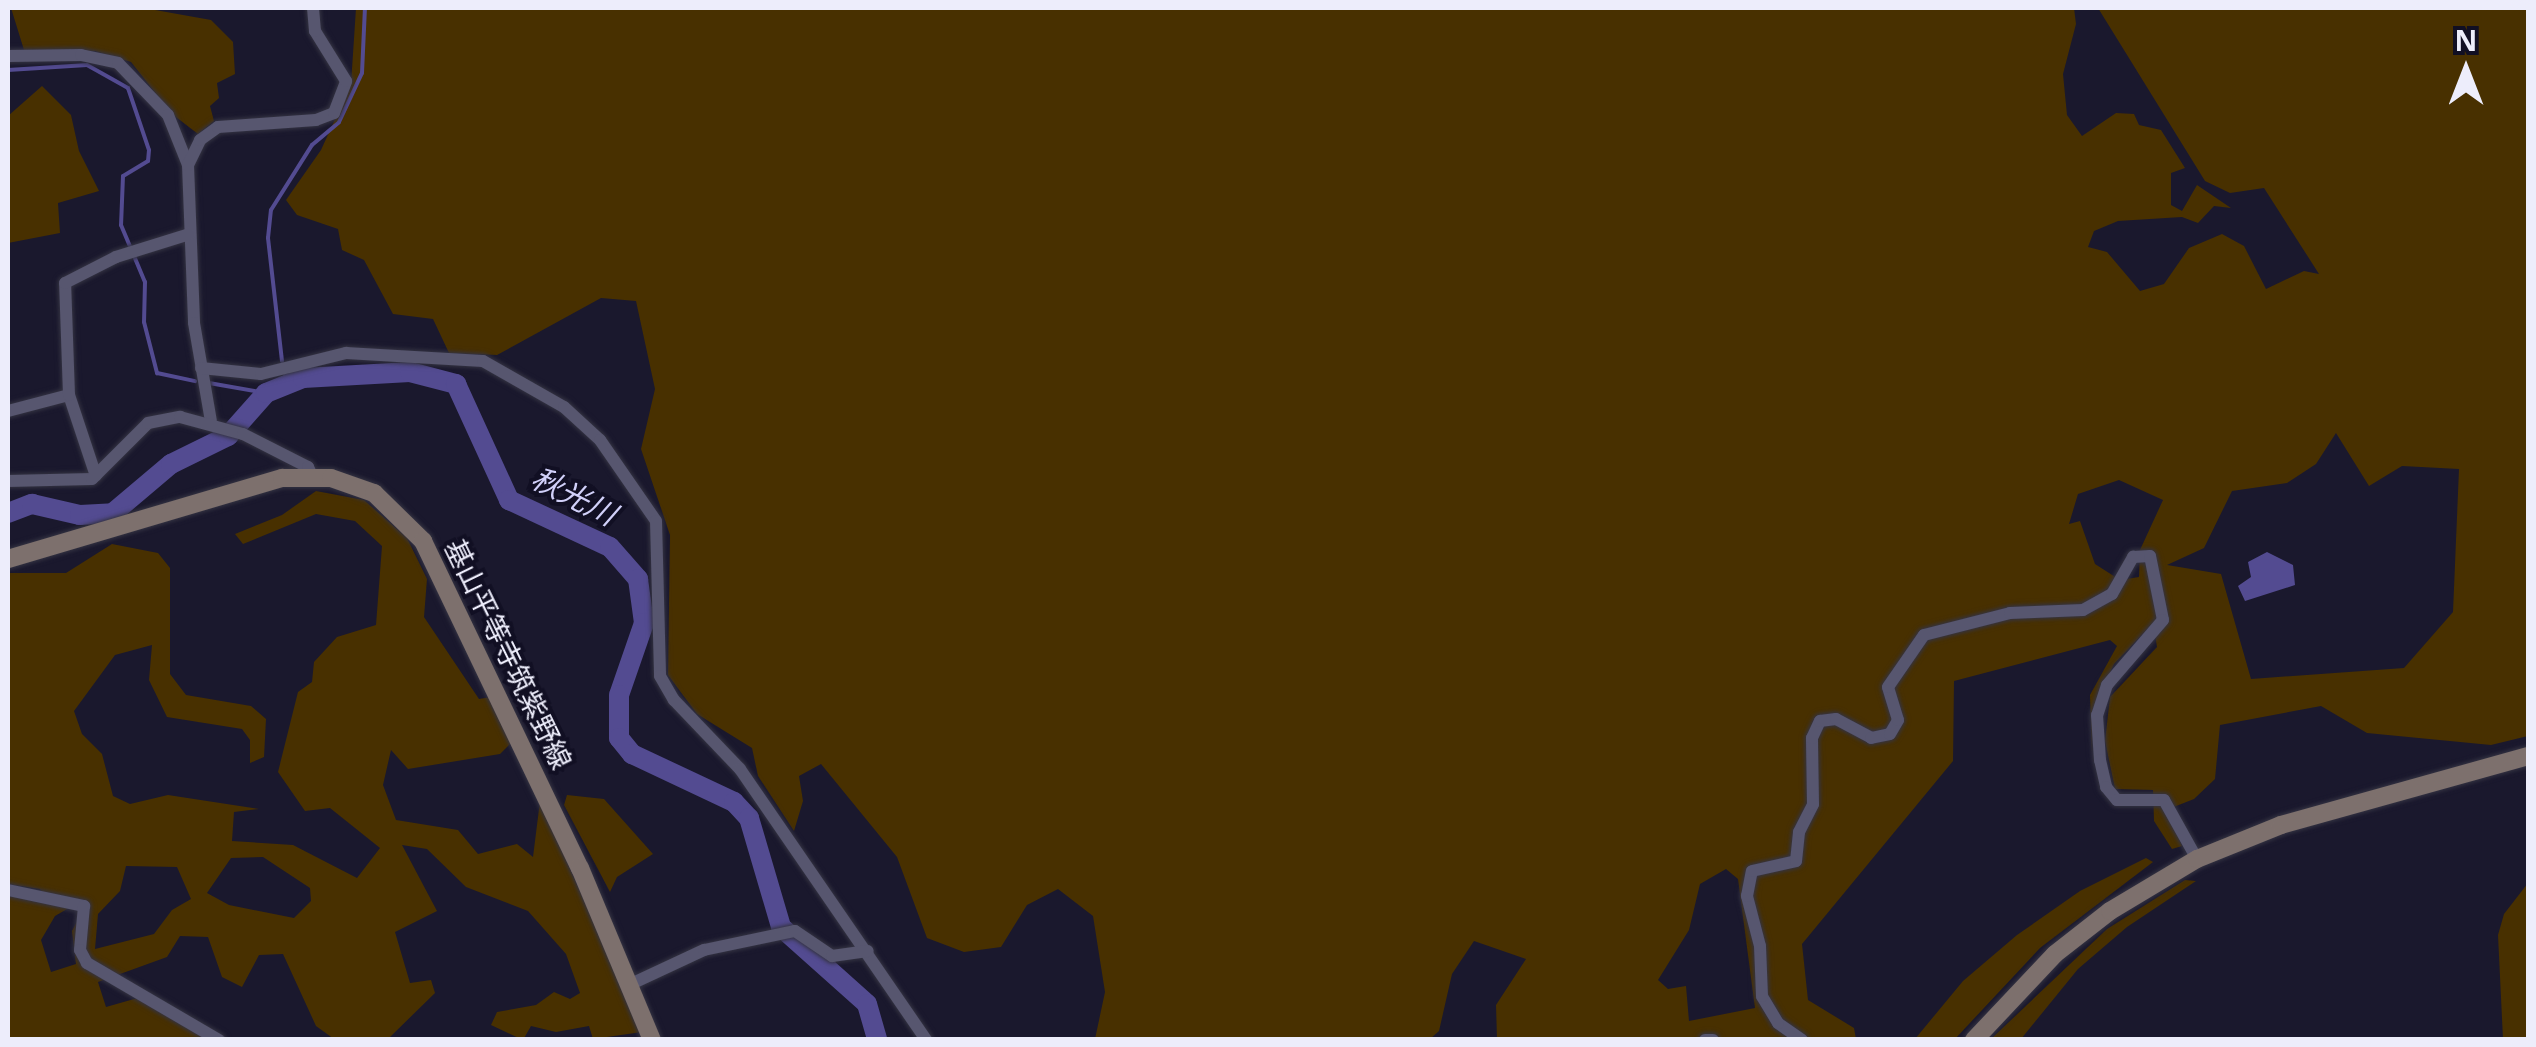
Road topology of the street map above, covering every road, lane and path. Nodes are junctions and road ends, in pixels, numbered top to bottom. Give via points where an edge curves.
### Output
1 (313, 8) edge
2 (8, 56) edge
3 (188, 165) junction
4 (190, 234) junction
5 (201, 368) junction
6 (69, 396) junction
7 (8, 411) edge
8 (216, 423) junction
9 (96, 476) junction
10 (312, 476) junction
11 (8, 481) edge
12 (8, 559) edge
13 (2528, 756) edge
14 (2197, 859) junction
15 (8, 890) edge
16 (868, 951) junction
17 (631, 984) junction
18 (646, 1038) edge
19 (219, 1040) edge
20 (926, 1040) edge
21 (1705, 1040) edge
22 (1713, 1040) edge
23 (1802, 1040) edge
24 (1974, 1040) edge

1 - 3 street via 316,31 346,81 334,113 218,126 200,140
2 - 3 street via 81,54 118,63 168,115
3 - 4 street
4 - 5 street
4 - 6 street via 130,252 65,283
5 - 8 street
5 - 16 street via 261,374 346,353 483,362 564,407 638,486 656,521 656,660 674,700 719,742
6 - 7 street
6 - 9 street
8 - 9 street via 163,418 148,424
8 - 10 street via 308,466
9 - 11 street
10 - 12 main road, 基山平等寺筑紫野線 via 282,478
10 - 17 main road, 基山平等寺筑紫野線 via 374,493 424,541
13 - 14 main road via 2281,825
14 - 23 street via 2164,800 2116,800 2100,760 2097,715 2107,685 2162,620 2150,556 2133,557 2112,594 2083,610 2010,613 1924,636 1888,687 1898,720 1890,734 1871,738 1836,719 1820,721 1812,738 1813,804 1799,832 1796,861 1752,871 1748,910 1760,946 1762,996 1778,1023
14 - 24 main road via 2110,911 2055,954
15 - 19 street via 84,906 80,950 87,962
16 - 17 street via 832,956 795,931 704,950
16 - 20 street
17 - 18 main road, 基山平等寺筑紫野線
21 - 22 street

